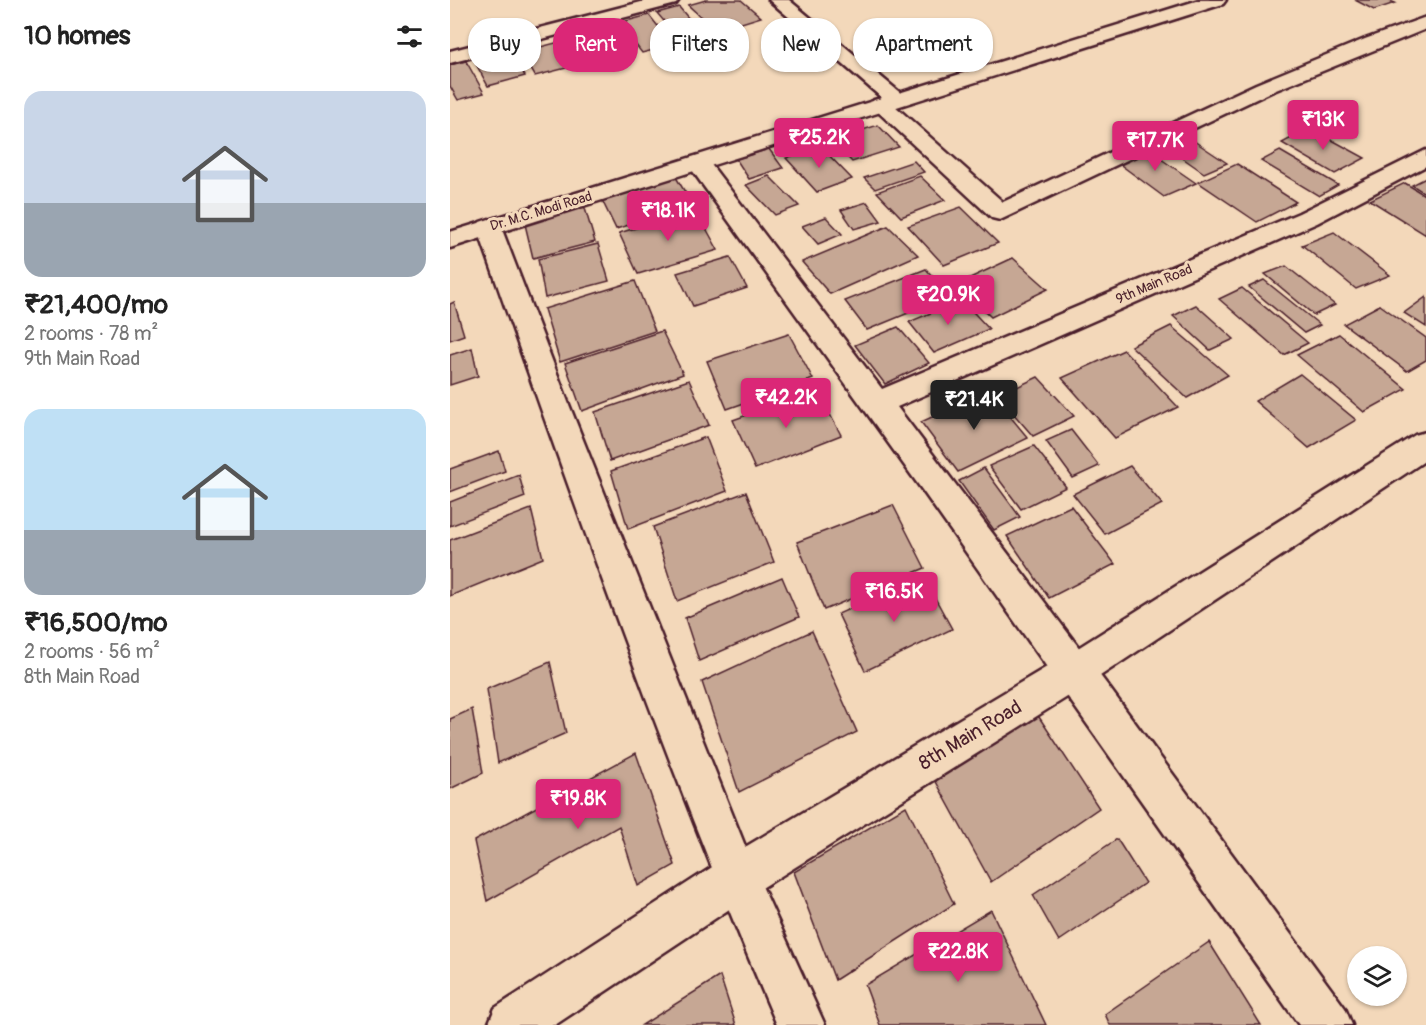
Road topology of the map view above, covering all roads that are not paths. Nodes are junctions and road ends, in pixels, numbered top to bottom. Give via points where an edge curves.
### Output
1 (670, 0) edge
2 (778, 0) edge
3 (1216, 0) edge
4 (1426, 23) edge
5 (450, 57) edge
6 (889, 102) junction
7 (1426, 157) edge
8 (698, 163) junction
9 (489, 227) junction
10 (450, 240) edge
11 (878, 403) junction
12 (1426, 444) edge
13 (1075, 671) junction
14 (736, 878) junction
15 (512, 1025) edge
16 (801, 1025) edge
17 (1328, 1025) edge

1 - 5 street
2 - 6 street
3 - 6 street, Dr. M.C. Modi Road
4 - 6 street via 1351,49 1250,93 1000,213
6 - 8 street, Dr. M.C. Modi Road
7 - 11 street, 9th Main Road via 1308,218
8 - 9 street, Dr. M.C. Modi Road
8 - 11 street
9 - 10 street, Dr. M.C. Modi Road
9 - 14 street
11 - 13 street
12 - 13 street, 8th Main Road
13 - 14 street, 8th Main Road
13 - 17 street
14 - 15 street, 8th Main Road
14 - 16 street

